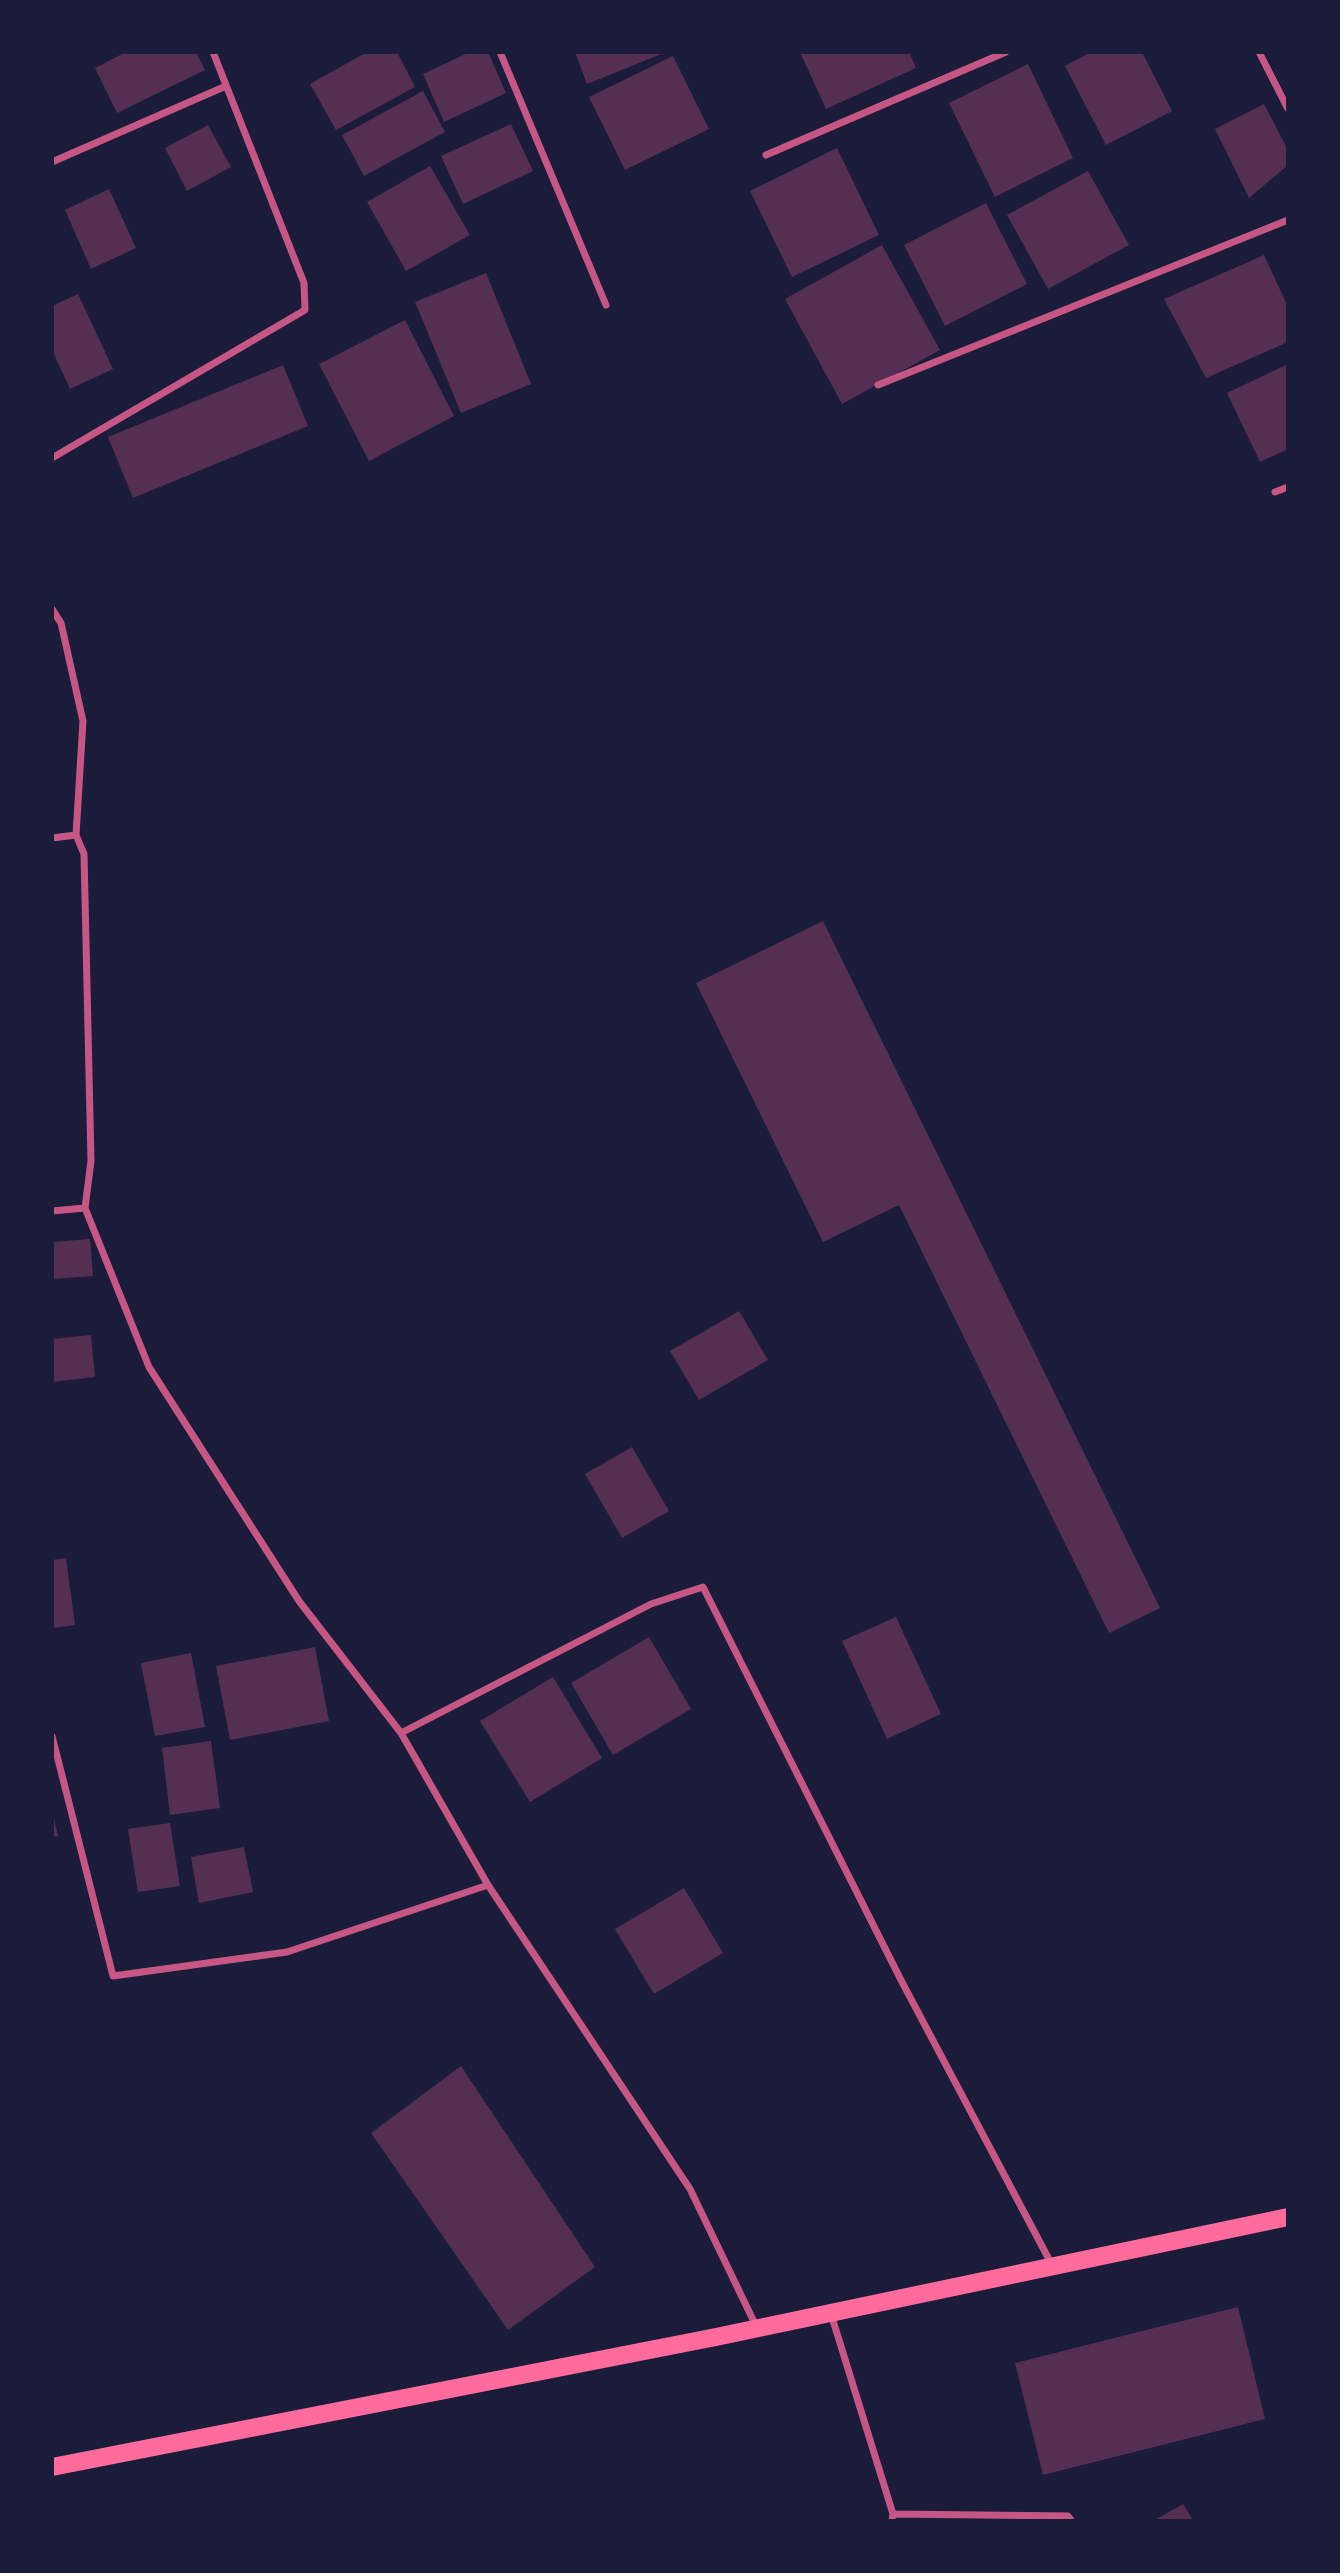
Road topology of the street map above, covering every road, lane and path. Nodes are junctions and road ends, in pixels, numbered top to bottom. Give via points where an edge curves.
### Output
1 (212, 52) edge
2 (499, 52) edge
3 (1006, 52) edge
4 (1259, 52) edge
5 (226, 86) junction
6 (1287, 110) edge
7 (766, 155) dead end
8 (52, 162) edge
9 (1287, 220) edge
10 (606, 305) dead end
11 (878, 385) dead end
12 (52, 458) edge
13 (1287, 487) edge
14 (1275, 492) dead end
15 (52, 609) edge
16 (76, 835) junction
17 (52, 838) edge
18 (85, 1208) junction
19 (52, 1212) edge
20 (401, 1733) junction
21 (52, 1736) edge
22 (488, 1885) junction
23 (1287, 2217) edge
24 (1052, 2266) junction
25 (831, 2312) junction
26 (757, 2328) junction
27 (52, 2467) edge
28 (893, 2517) edge
29 (1071, 2521) edge

1 - 5 street
2 - 10 street
3 - 7 street
4 - 6 street
5 - 8 street
5 - 12 street via 304,283 305,310
9 - 11 street
13 - 14 street
15 - 16 street via 61,623 83,721
16 - 17 street
16 - 18 street via 84,854 92,1161
18 - 19 street
18 - 20 street via 149,1367 299,1601
20 - 22 street
20 - 24 street via 651,1604 703,1587 902,1982
21 - 22 street via 113,1976 287,1952
22 - 26 street via 690,2189
23 - 24 main road
24 - 25 main road
25 - 26 main road
25 - 28 street
26 - 27 main road
28 - 29 street via 1068,2516

